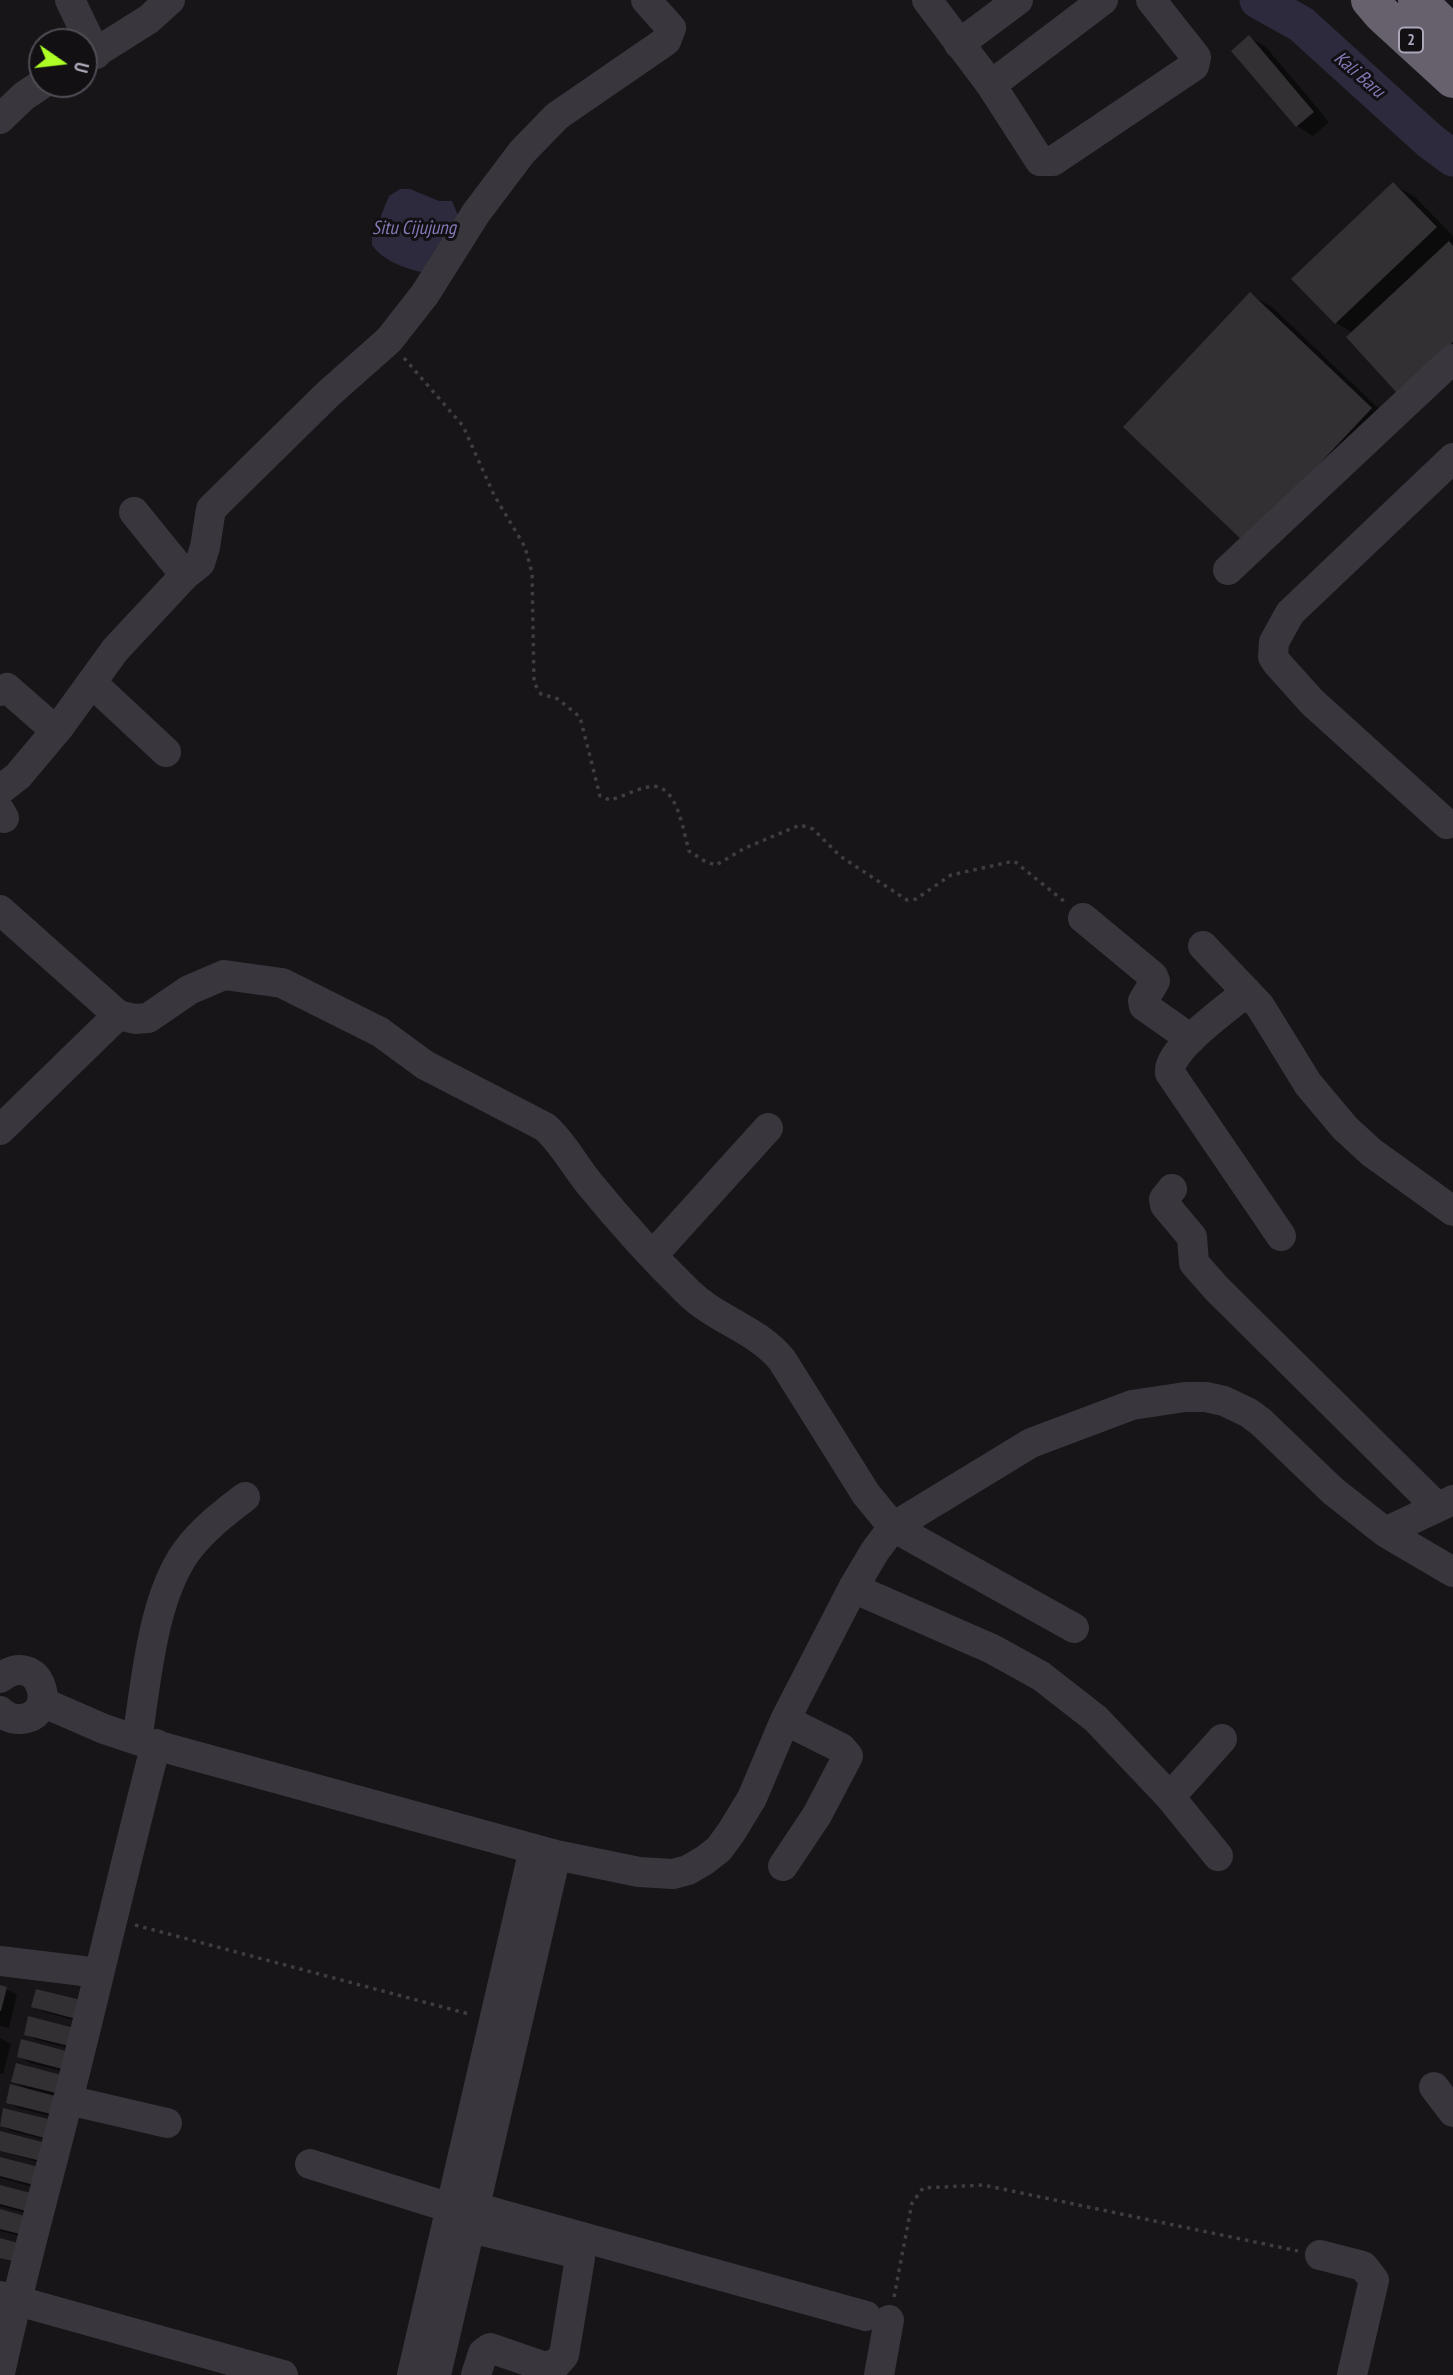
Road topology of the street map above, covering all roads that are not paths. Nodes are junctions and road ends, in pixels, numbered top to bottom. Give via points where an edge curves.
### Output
1 (70, 0) edge
2 (170, 0) edge
3 (646, 0) edge
4 (928, 0) edge
5 (1018, 0) edge
6 (1103, 0) edge
7 (1151, 0) edge
8 (1370, 0) edge
9 (1417, 0) edge
10 (80, 28) edge
11 (1453, 35) edge
12 (959, 44) junction
13 (98, 52) edge
14 (1453, 79) edge
15 (991, 85) junction
16 (28, 93) edge
17 (0, 119) edge
18 (1453, 359) edge
19 (1453, 458) edge
20 (134, 512) dead end
21 (1228, 570) dead end
22 (185, 575) junction
23 (92, 683) junction
24 (0, 691) edge
25 (56, 731) junction
26 (166, 752) dead end
27 (1, 806) edge
28 (1447, 824) dead end
29 (0, 910) edge
30 (1083, 918) road end
31 (1203, 946) dead end
32 (1247, 992) junction
33 (118, 1016) junction
34 (1191, 1039) junction
35 (768, 1128) dead end
36 (0, 1130) edge
37 (1171, 1189) dead end
38 (1453, 1211) edge
39 (1281, 1237) dead end
40 (653, 1255) junction
41 (245, 1497) dead end
42 (1438, 1507) edge
43 (893, 1527) junction
44 (1389, 1530) junction
45 (1453, 1572) edge
46 (853, 1588) junction
47 (1074, 1628) dead end
48 (3, 1671) edge
49 (42, 1702) junction
50 (0, 1711) edge
51 (785, 1720) junction
52 (1222, 1739) dead end
53 (146, 1742) junction
54 (1170, 1797) junction
55 (545, 1852) junction
56 (1218, 1856) dead end
57 (783, 1866) dead end
58 (0, 1961) edge
59 (99, 1973) junction
60 (1434, 2087) dead end
61 (68, 2100) junction
62 (1453, 2112) edge
63 (167, 2123) dead end
64 (310, 2164) dead end
65 (465, 2214) junction
66 (1320, 2255) road end
67 (7, 2308) edge
68 (0, 2373) edge
69 (210, 2375) edge
70 (283, 2375) edge
71 (412, 2375) edge
72 (436, 2375) edge
73 (477, 2375) edge
74 (879, 2375) edge
75 (1352, 2375) edge

1 - 10 street
2 - 13 street
3 - 22 street via 671,28 670,36 557,117 522,152 389,340 211,509 200,563
4 - 12 street
5 - 12 street
6 - 15 street
7 - 15 street via 1196,57 1194,66 1053,161 1040,161
8 - 14 highway, 2
9 - 11 highway, 2
12 - 15 street
16 - 17 street
18 - 21 street
19 - 28 street via 1290,613 1273,649 1277,663 1312,702
20 - 22 street
22 - 23 street via 115,650
23 - 25 street
23 - 26 street
24 - 25 street via 7,688
25 - 27 street via 18,776
29 - 33 street
30 - 34 street via 1153,976 1144,1006
31 - 32 street
32 - 34 street
32 - 38 street via 1267,1015 1308,1084 1345,1128
33 - 36 street
33 - 40 street via 148,1018 189,990 224,975 282,983 380,1032 425,1065 545,1127
34 - 39 street via 1171,1061 1170,1073
35 - 40 street
37 - 42 street via 1165,1205 1192,1237 1194,1263
40 - 43 street via 709,1311 771,1346 866,1494
41 - 53 street via 210,1524 186,1552 170,1581 151,1648
42 - 44 street
43 - 44 street via 1031,1443 1132,1405 1206,1396 1249,1413 1334,1491
43 - 46 street
43 - 47 street
44 - 45 street
46 - 51 street
46 - 54 street via 992,1648 1041,1676 1096,1719
48 - 49 street via 30,1672 44,1691
49 - 50 street via 27,1718 16,1720
49 - 53 street via 104,1730
51 - 55 street via 752,1798 719,1849 688,1870 639,1872
51 - 57 street via 848,1756
52 - 54 street
53 - 55 street
53 - 59 street
54 - 56 street
55 - 65 street
55 - 65 street via 495,2021
58 - 59 street
59 - 61 street
60 - 62 street
61 - 63 street
61 - 67 street
64 - 65 street
65 - 71 street
65 - 72 street
65 - 73 street via 580,2258 564,2354 545,2367 490,2348 483,2353
65 - 74 street via 877,2318
66 - 75 street via 1363,2266 1374,2280
67 - 68 street
67 - 69 street
67 - 70 street

